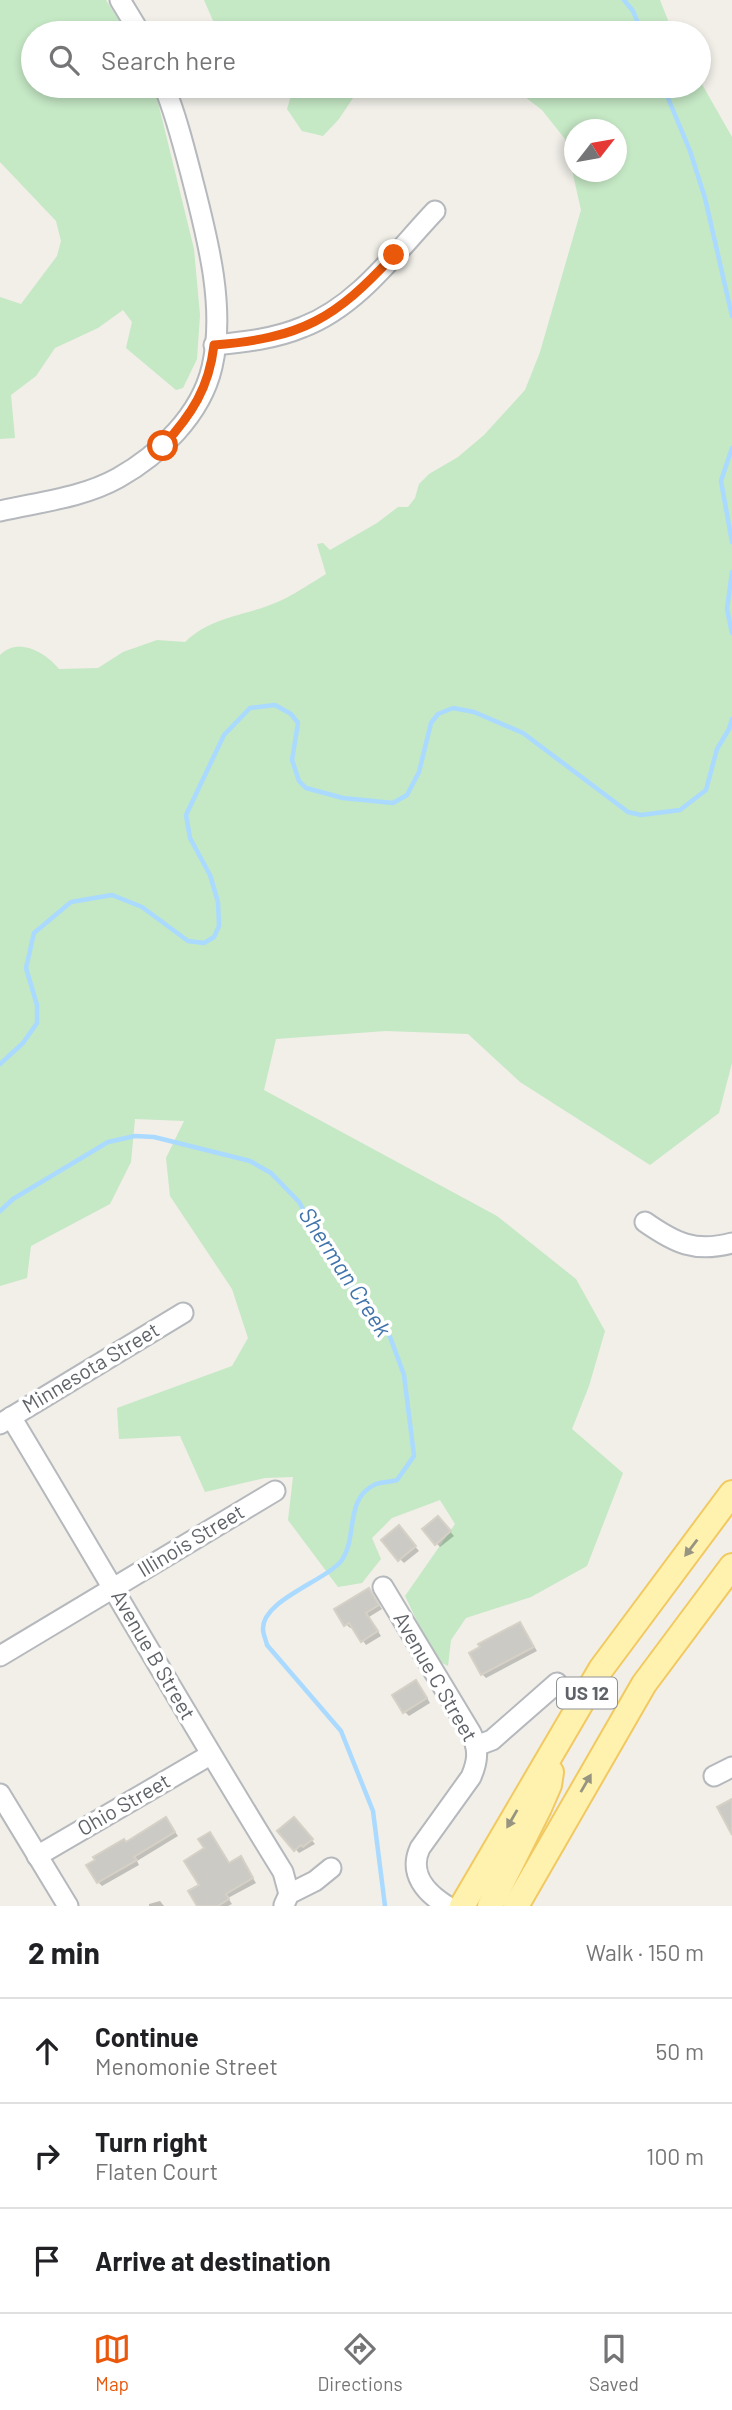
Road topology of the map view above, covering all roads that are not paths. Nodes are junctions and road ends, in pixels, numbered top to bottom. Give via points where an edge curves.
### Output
1 (120, 0) edge
2 (133, 21) edge
3 (168, 98) edge
4 (435, 211) dead end
5 (214, 345) junction
6 (0, 511) edge
7 (645, 1222) dead end
8 (732, 1243) edge
9 (183, 1313) dead end
10 (6, 1420) edge
11 (275, 1491) dead end
12 (732, 1493) edge
13 (732, 1566) edge
14 (383, 1587) dead end
15 (114, 1588) junction
16 (0, 1657) edge
17 (557, 1683) dead end
18 (556, 1744) junction
19 (476, 1746) junction
20 (210, 1755) junction
21 (732, 1767) edge
22 (714, 1776) dead end
23 (0, 1794) edge
24 (37, 1856) junction
25 (331, 1868) dead end
26 (286, 1900) edge
27 (68, 1906) edge
28 (447, 1906) edge
29 (462, 1906) edge
30 (490, 1906) edge
31 (516, 1906) edge

1 - 2 street
3 - 5 street via 202,217 215,304
4 - 5 street via 369,281 325,317 280,335
5 - 6 street via 211,368 197,402 163,446 138,466 94,489
7 - 8 street via 670,1240 689,1246
9 - 10 street, Minnesota Street
10 - 15 street, Avenue B Street
11 - 15 street, Illinois Street
12 -> 18 main road, US 12 via 601,1669
31 -> 13 main road, US 12 via 644,1684
14 - 19 street, Avenue C Street
15 - 16 street, Illinois Street
15 - 20 street, Avenue B Street
17 - 19 street via 492,1740
18 -> 29 main road, US 12
18 - 30 main road via 549,1785
19 - 28 street, Avenue C Street via 471,1777 416,1857 421,1883
20 - 24 street, Ohio Street
20 - 26 street, Avenue B Street via 283,1872
21 - 22 street
23 - 24 street
24 - 27 street
25 - 26 street

